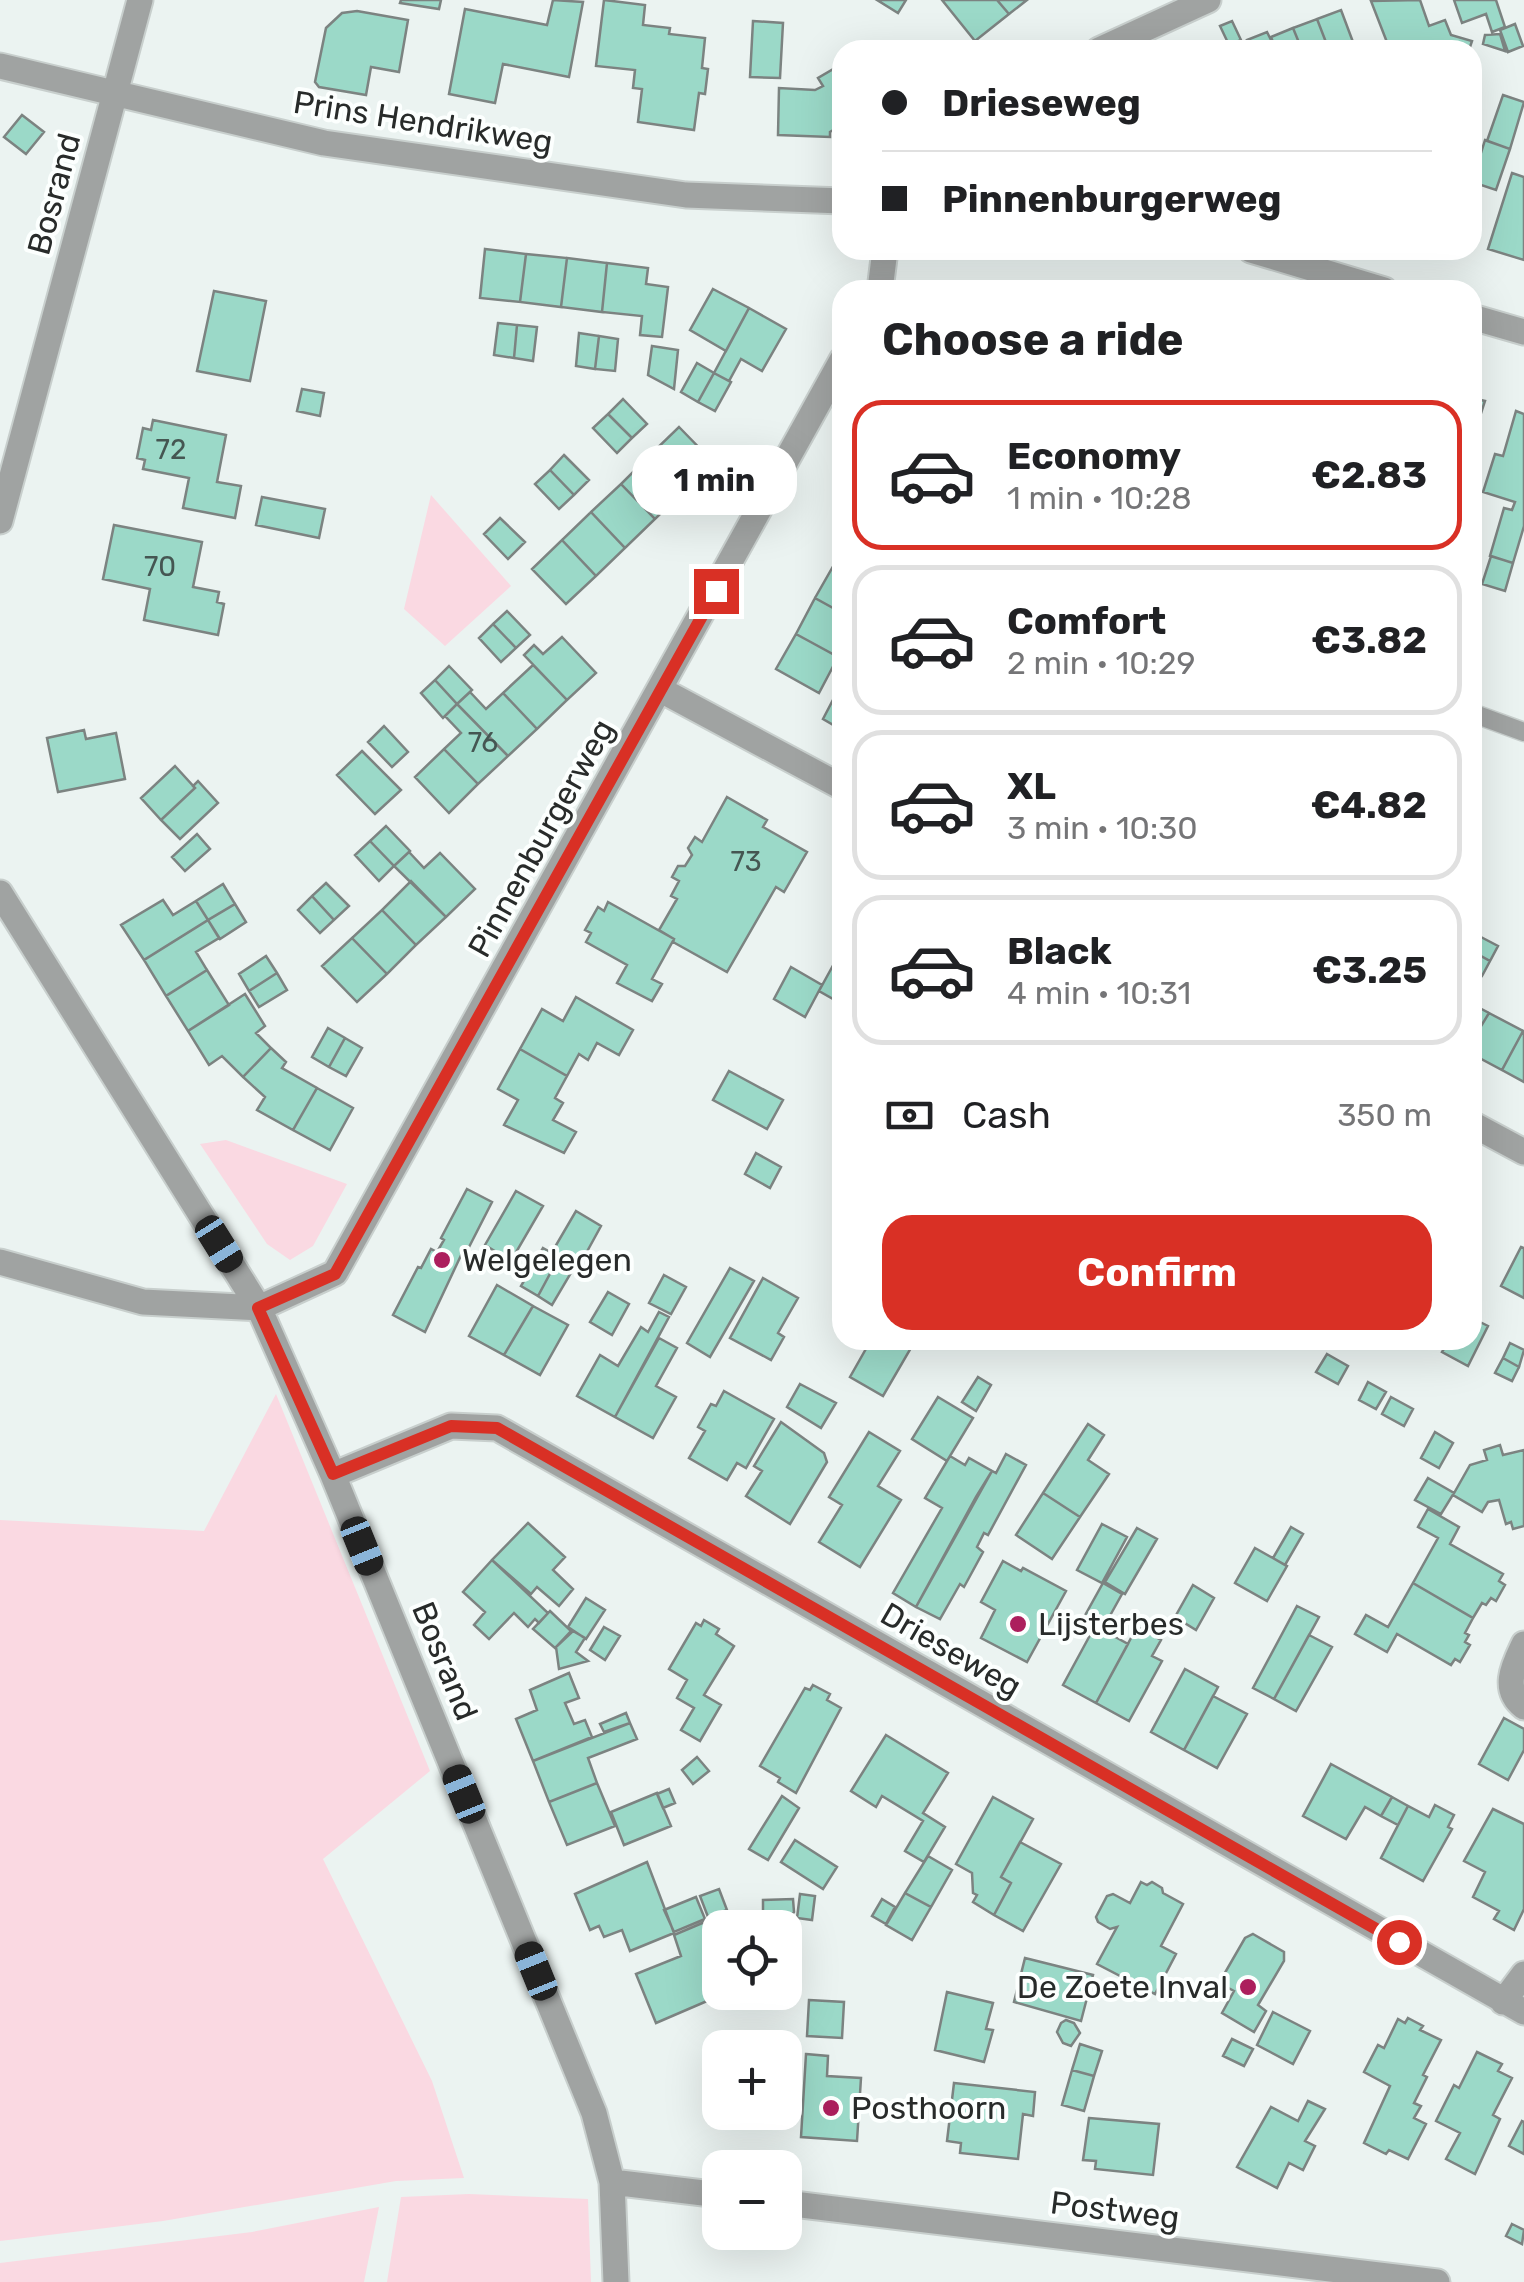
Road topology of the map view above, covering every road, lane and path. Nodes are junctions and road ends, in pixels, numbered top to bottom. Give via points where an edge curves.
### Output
1 (140, 0) edge
2 (1208, 0) edge
3 (1122, 40) edge
4 (0, 66) edge
5 (114, 94) junction
6 (832, 201) edge
7 (1284, 260) edge
8 (1350, 280) edge
9 (1482, 320) edge
10 (1524, 332) edge
11 (832, 378) edge
12 (0, 522) edge
13 (661, 690) junction
14 (1482, 717) edge
15 (1524, 732) edge
16 (832, 782) edge
17 (0, 894) edge
18 (1482, 1129) edge
19 (1524, 1152) edge
20 (0, 1262) edge
21 (258, 1308) junction
22 (333, 1474) junction
23 (1524, 1644) edge
24 (1524, 1707) edge
25 (1524, 1974) edge
26 (1514, 2007) edge
27 (612, 2182) junction
28 (702, 2193) edge
29 (802, 2205) edge
30 (616, 2282) edge
31 (1437, 2282) edge

1 - 5 street, Bosrand
2 - 3 street
4 - 5 street, Prins Hendrikweg
5 - 6 street, Prins Hendrikweg via 324,143 686,195
5 - 12 street, Bosrand
7 - 8 street
9 - 10 street
11 - 13 street, Pinnenburgerweg
13 - 16 street
13 - 21 street, Pinnenburgerweg via 335,1274
14 - 15 lane
17 - 21 street, Bosrand
18 - 19 street
20 - 21 street via 142,1302
21 - 22 street, Bosrand
22 - 26 street, Drieseweg via 451,1426 497,1428
22 - 27 street, Bosrand via 594,2113
23 - 24 street via 1510,1686
25 - 26 street
27 - 28 street
27 - 30 street, Bosrand
29 - 31 street, Postweg

